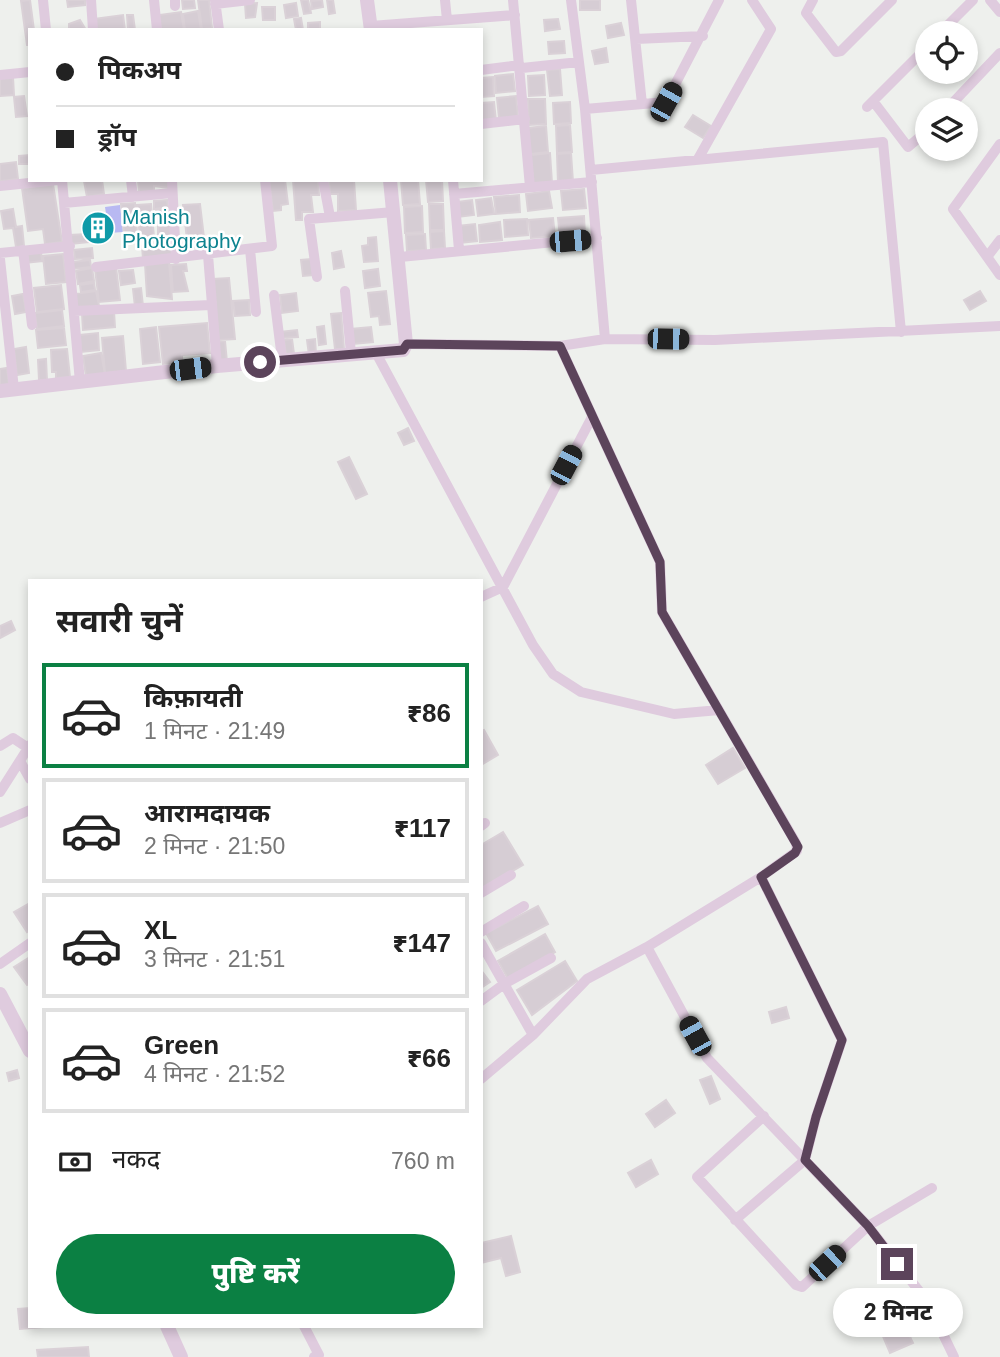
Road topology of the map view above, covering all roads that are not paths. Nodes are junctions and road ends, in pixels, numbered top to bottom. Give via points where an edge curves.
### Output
1 (43, 0) edge
2 (91, 0) edge
3 (154, 0) edge
4 (248, 0) edge
5 (368, 0) edge
6 (445, 0) edge
7 (513, 0) edge
8 (571, 0) edge
9 (631, 0) edge
10 (719, 0) edge
11 (752, 0) edge
12 (813, 0) edge
13 (892, 0) edge
14 (973, 0) edge
15 (990, 0) edge
16 (215, 2) edge
17 (1000, 12) edge
18 (515, 15) junction
19 (447, 20) junction
20 (952, 21) edge
21 (46, 28) edge
22 (93, 28) edge
23 (157, 28) edge
24 (219, 28) edge
25 (371, 28) edge
26 (703, 36) junction
27 (636, 39) junction
28 (1000, 53) edge
29 (915, 59) edge
30 (579, 62) junction
31 (520, 67) junction
32 (483, 70) edge
33 (28, 72) edge
34 (0, 75) edge
35 (957, 98) edge
36 (642, 104) junction
37 (585, 109) junction
38 (525, 119) junction
39 (483, 124) edge
40 (915, 141) edge
41 (1000, 144) edge
42 (698, 159) junction
43 (591, 176) junction
44 (40, 182) edge
45 (60, 182) edge
46 (131, 182) edge
47 (172, 182) edge
48 (265, 182) edge
49 (323, 182) edge
50 (390, 182) edge
51 (453, 182) edge
52 (0, 186) edge
53 (530, 187) junction
54 (172, 193) junction
55 (454, 194) junction
56 (133, 198) junction
57 (64, 203) junction
58 (394, 212) junction
59 (330, 217) junction
60 (597, 238) junction
61 (1000, 240) edge
62 (69, 246) junction
63 (250, 249) junction
64 (23, 250) junction
65 (459, 250) junction
66 (0, 253) edge
67 (208, 255) junction
68 (400, 257) junction
69 (987, 257) junction
70 (0, 259) edge
71 (177, 259) junction
72 (96, 267) dead end
73 (1000, 275) edge
74 (317, 277) dead end
75 (345, 291) dead end
76 (274, 295) dead end
77 (211, 304) junction
78 (74, 311) junction
79 (256, 312) dead end
80 (32, 326) dead end
81 (1000, 326) edge
82 (901, 332) junction
83 (605, 339) junction
84 (407, 344) junction
85 (560, 346) junction
86 (375, 351) junction
87 (351, 354) junction
88 (282, 359) junction
89 (217, 366) junction
90 (80, 382) junction
91 (7, 390) edge
92 (592, 417) junction
93 (503, 587) junction
94 (483, 596) edge
95 (719, 710) junction
96 (0, 746) edge
97 (28, 746) edge
98 (28, 748) edge
99 (20, 761) junction
100 (28, 775) edge
101 (0, 792) edge
102 (28, 811) edge
103 (0, 823) edge
104 (511, 875) dead end
105 (761, 877) junction
106 (483, 892) edge
107 (524, 906) dead end
108 (483, 931) edge
109 (28, 944) edge
110 (483, 947) edge
111 (647, 947) junction
112 (551, 958) dead end
113 (0, 964) edge
114 (504, 984) junction
115 (0, 994) edge
116 (483, 1000) edge
117 (533, 1035) junction
118 (28, 1047) edge
119 (483, 1077) edge
120 (764, 1116) junction
121 (805, 1160) junction
122 (932, 1188) dead end
123 (735, 1220) junction
124 (868, 1226) junction
125 (168, 1328) edge
126 (305, 1328) edge
127 (181, 1357) edge
128 (314, 1357) edge
129 (954, 1357) edge

1 - 21 street
2 - 22 street
3 - 23 street
4 - 16 street
5 - 25 street
6 - 19 street
7 - 18 street
8 - 30 street
9 - 27 street
10 - 26 street
11 - 42 street via 771,29
12 - 13 street via 806,13 836,52
14 - 20 street
15 - 17 street
16 - 24 street
18 - 19 street
18 - 31 street
19 - 25 street
26 - 27 street
26 - 36 street via 666,102
27 - 36 street
28 - 35 street
29 - 40 street via 870,104 908,147
30 - 31 street
30 - 37 street
31 - 32 street
31 - 38 street
33 - 34 street
36 - 37 street
37 - 43 street
38 - 39 street
38 - 53 street
41 - 69 street via 953,209
42 - 43 street
42 - 82 street via 883,142
43 - 53 street
43 - 60 street
44 - 52 street
45 - 57 street
46 - 56 street
47 - 54 street
48 - 63 street via 272,246
49 - 59 street
50 - 58 street
51 - 55 street
53 - 55 street
54 - 56 street
54 - 71 street
55 - 65 street
56 - 57 street
57 - 62 street
58 - 59 street
58 - 68 street
59 - 74 street via 309,219
60 - 65 street
60 - 83 street
61 - 69 street
62 - 64 street
62 - 78 street
63 - 67 street
63 - 79 street
64 - 66 street
64 - 80 street
65 - 68 street
67 - 71 street
67 - 77 street
68 - 84 street
69 - 73 street
70 - 91 street
71 - 72 street
75 - 87 street
76 - 88 street
77 - 78 street
77 - 89 street
78 - 90 street
81 - 82 street
82 - 83 street via 715,340
83 - 85 street
84 - 85 street
84 - 86 street via 403,350
85 - 92 street
86 - 87 street
86 - 93 street
87 - 88 street
88 - 89 street
89 - 90 street
90 - 91 street
92 - 93 street
92 - 95 street via 660,562 662,612
93 - 94 street
93 - 95 street via 533,645 553,674 569,686 674,714
95 - 105 street via 798,847
96 - 97 street via 13,738
98 - 99 street
99 - 100 street
99 - 101 street
102 - 103 street
104 - 106 street
105 - 111 street
105 - 121 street via 842,1040
107 - 108 street
109 - 113 street
110 - 114 street
111 - 117 street via 587,979
111 - 120 street via 707,1058
112 - 114 street
114 - 116 street
114 - 117 street
115 - 118 street
117 - 119 street
120 - 121 street
120 - 123 street via 697,1177
121 - 123 street
121 - 124 street
122 - 124 street
123 - 124 street via 802,1287
124 - 129 street via 927,1301
125 - 127 street
126 - 128 street via 318,1355

